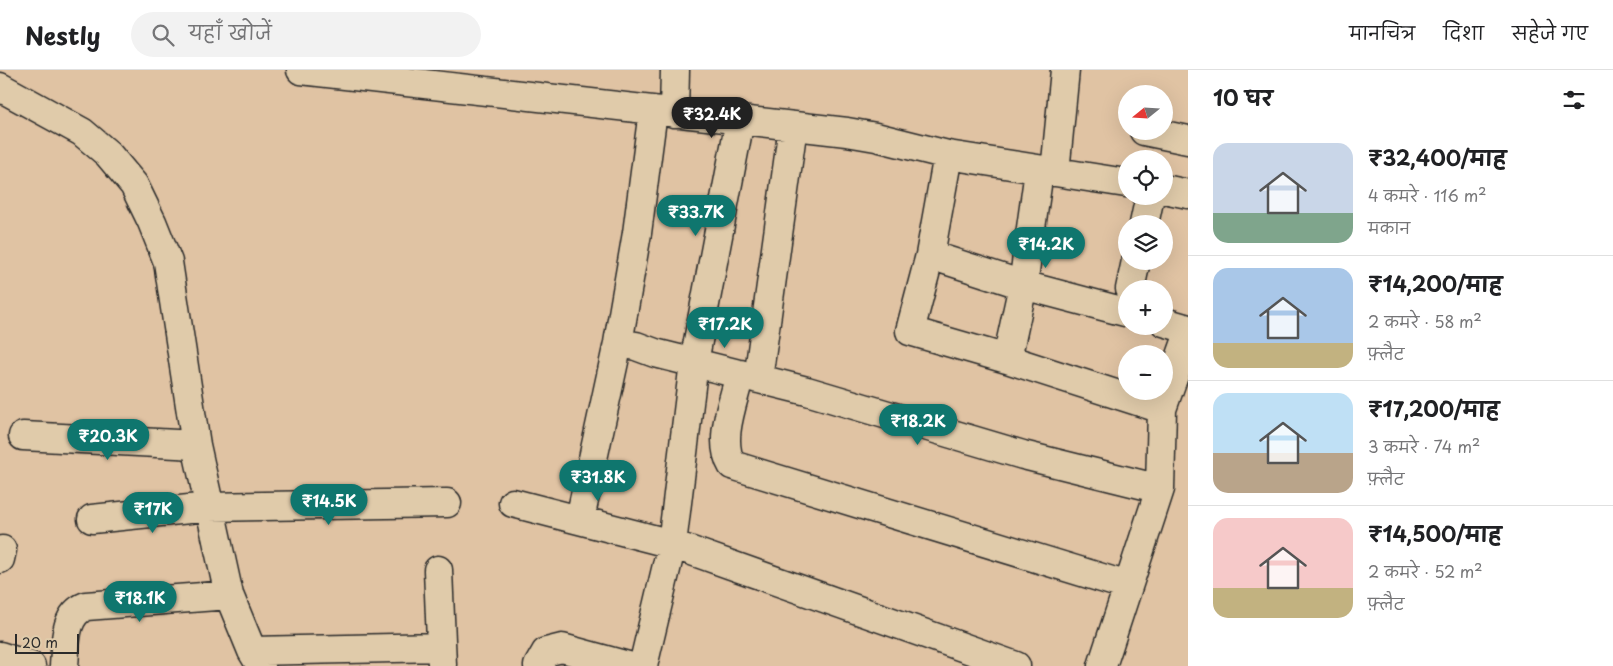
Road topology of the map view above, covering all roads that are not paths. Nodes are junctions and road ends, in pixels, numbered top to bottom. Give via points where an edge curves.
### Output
1 (301, 70) edge
2 (675, 70) edge
3 (1064, 70) edge
4 (0, 87) edge
5 (663, 112) junction
6 (740, 120) junction
7 (793, 126) junction
8 (1173, 137) edge
9 (1188, 140) edge
10 (948, 155) junction
11 (1047, 172) junction
12 (1118, 182) edge
13 (1173, 191) edge
14 (1188, 194) edge
15 (930, 255) junction
16 (1023, 284) junction
17 (1118, 302) edge
18 (1173, 325) edge
19 (1188, 329) edge
20 (1188, 336) edge
21 (618, 343) junction
22 (1007, 359) junction
23 (694, 362) junction
24 (749, 377) junction
25 (1162, 409) junction
26 (22, 436) dead end
27 (196, 445) junction
28 (1160, 489) junction
29 (447, 503) dead end
30 (513, 503) dead end
31 (209, 507) junction
32 (92, 519) dead end
33 (580, 519) junction
34 (672, 544) junction
35 (438, 570) dead end
36 (1128, 586) junction
37 (229, 595) junction
38 (0, 656) edge
39 (442, 656) edge
40 (257, 658) edge
41 (31, 666) edge
42 (64, 666) edge
43 (538, 666) edge
44 (628, 666) edge
45 (643, 666) edge
46 (1016, 666) edge
47 (1102, 666) edge

1 - 5 street
2 - 5 street
3 - 11 street
4 - 27 street via 82,132 108,154 134,185 168,262
5 - 6 street
5 - 21 street
6 - 7 street
6 - 23 street
7 - 10 street via 876,137
7 - 24 street
8 - 9 street
10 - 11 street
10 - 15 street
11 - 12 street
11 - 16 street
13 - 14 street
15 - 16 street
15 - 22 street via 910,331
16 - 17 street
16 - 22 street
18 - 19 street
20 - 25 street
21 - 23 street
21 - 33 street
22 - 25 street
23 - 24 street
23 - 34 street
24 - 28 street via 858,404 906,421 1080,470
24 - 36 street via 725,440 726,455 732,465
25 - 28 street
26 - 27 street
27 - 31 street
28 - 36 street
29 - 31 street
30 - 33 street
31 - 32 street
31 - 37 street
33 - 34 street
34 - 45 street
34 - 46 street
35 - 39 street
36 - 47 street
37 - 40 street
37 - 42 street via 86,606 77,610 69,622
38 - 41 street
39 - 40 street
43 - 44 street via 546,652 562,648

